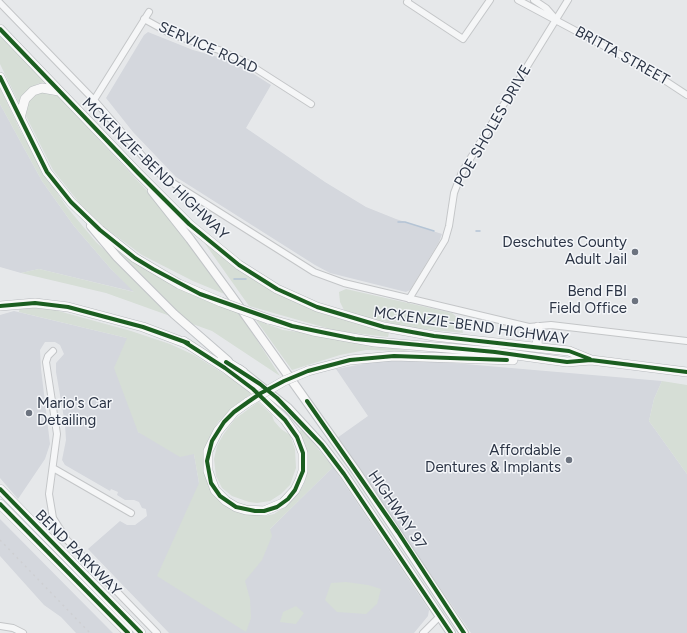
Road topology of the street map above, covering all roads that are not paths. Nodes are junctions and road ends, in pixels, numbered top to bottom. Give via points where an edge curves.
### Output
1 (490, 0) edge
2 (518, 0) edge
3 (534, 0) edge
4 (568, 0) edge
5 (406, 1) edge
6 (0, 3) edge
7 (149, 12) dead end
8 (144, 19) junction
9 (556, 19) junction
10 (0, 29) edge
11 (0, 77) edge
12 (58, 91) junction
13 (687, 95) edge
14 (94, 100) junction
15 (311, 104) dead end
16 (20, 118) junction
17 (138, 174) junction
18 (71, 202) junction
19 (409, 299) junction
20 (0, 306) edge
21 (538, 327) junction
22 (183, 341) junction
23 (687, 341) edge
24 (537, 347) junction
25 (52, 351) dead end
26 (591, 360) junction
27 (566, 362) junction
28 (243, 372) junction
29 (687, 372) edge
30 (53, 468) junction
31 (0, 489) edge
32 (0, 504) edge
33 (131, 512) dead end
34 (389, 540) junction
35 (450, 611) junction
36 (440, 616) junction
37 (2, 625) edge
38 (23, 633) edge
39 (128, 633) edge
40 (141, 633) edge
41 (157, 633) edge
42 (423, 633) edge
43 (451, 633) edge
44 (464, 633) edge

1 - 5 street via 463,39
2 - 9 street, BRITTA STREET
3 - 9 street, BRITTA STREET
4 - 9 street, POE SHOLES DRIVE
6 - 14 street
7 - 8 street
8 - 14 street
8 - 15 street, SERVICE ROAD via 171,34 219,50 247,63
9 - 13 street, BRITTA STREET via 649,70
9 - 19 street, POE SHOLES DRIVE via 462,172 454,193 445,240
10 - 12 highway, MCKENZIE-BEND HIGHWAY
11 - 16 highway, MCKENZIE-BEND HIGHWAY
12 - 16 highway via 42,88 33,91 25,99
12 - 17 highway, MCKENZIE-BEND HIGHWAY
14 - 19 street via 162,176 294,261 329,278
16 - 18 highway, MCKENZIE-BEND HIGHWAY via 47,172
17 - 24 highway, MCKENZIE-BEND HIGHWAY via 201,234 234,261 277,289 317,308 362,322 410,332
17 - 35 main road, HIGHWAY 97 via 232,295 356,471
18 - 27 highway, MCKENZIE-BEND HIGHWAY, bridge via 135,258 179,284 268,319 313,332 362,340 495,352
18 - 28 main road, HIGHWAY 97 via 117,257 174,314
19 - 21 street
20 - 22 highway via 22,303 54,304 122,321
21 - 23 street via 551,325
21 - 24 highway
22 - 27 highway, bridge via 253,389 285,420 297,437 303,453 300,480 283,503 264,511 236,507 215,490 208,471 208,451 218,431 234,412 248,402 284,381 308,371 350,360 394,356
22 - 28 highway
24 - 26 highway, MCKENZIE-BEND HIGHWAY via 569,351
25 - 30 street via 46,362 57,434
26 - 27 highway, MCKENZIE-BEND HIGHWAY
26 - 29 highway, MCKENZIE-BEND HIGHWAY
28 - 34 main road, HIGHWAY 97 via 288,408 322,445
30 - 33 street
30 - 41 street via 50,505 59,530
31 - 40 highway, BEND PARKWAY
32 - 39 highway, BEND PARKWAY
34 - 35 main road via 412,566 441,609
34 - 36 main road, HIGHWAY 97
35 - 44 main road, HIGHWAY 97
36 - 42 street
36 - 43 main road, HIGHWAY 97
37 - 38 street

